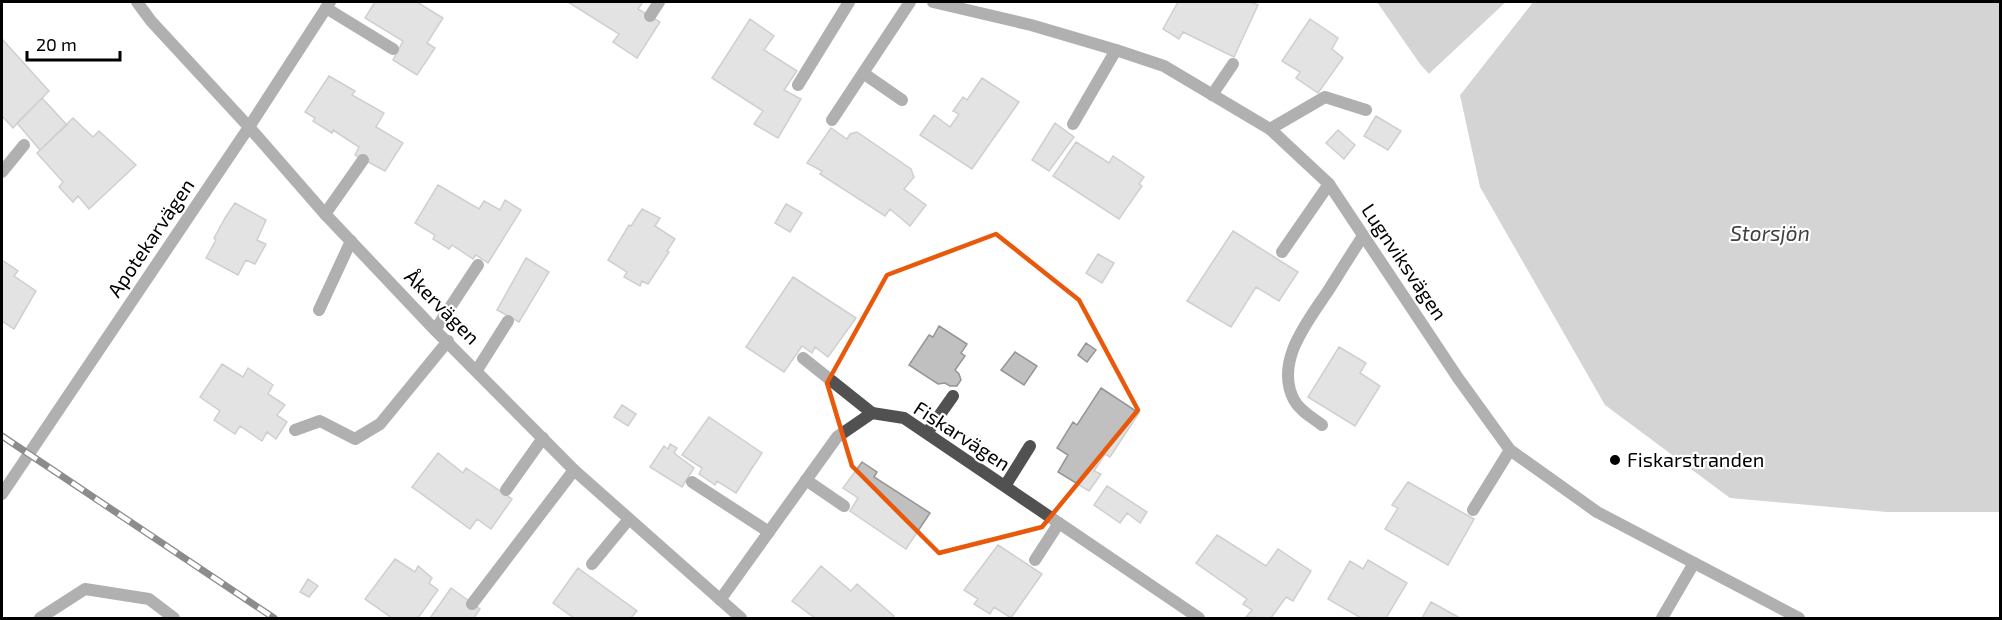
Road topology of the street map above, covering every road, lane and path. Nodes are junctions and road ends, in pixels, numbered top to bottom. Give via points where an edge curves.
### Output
1 (137, 2) edge
2 (658, 2) edge
3 (849, 2) edge
4 (910, 2) edge
5 (933, 2) edge
6 (328, 4) edge
7 (650, 16) dead end
8 (393, 49) dead end
9 (1116, 50) junction
10 (1233, 64) dead end
11 (862, 73) junction
12 (798, 86) dead end
13 (1212, 95) junction
14 (902, 100) dead end
15 (1366, 110) dead end
16 (832, 120) dead end
17 (1073, 124) dead end
18 (249, 128) junction
19 (1270, 129) junction
20 (24, 145) dead end
21 (363, 160) dead end
22 (2, 169) edge
23 (1329, 184) junction
24 (325, 214) junction
25 (1363, 236) junction
26 (351, 241) junction
27 (1282, 252) dead end
28 (478, 265) dead end
29 (319, 310) dead end
30 (508, 321) dead end
31 (435, 330) junction
32 (448, 341) junction
33 (803, 358) dead end
34 (477, 370) junction
35 (953, 396) dead end
36 (872, 413) junction
37 (1322, 425) dead end
38 (295, 430) dead end
39 (927, 433) junction
40 (543, 438) junction
41 (1030, 446) dead end
42 (1510, 450) junction
43 (574, 470) junction
44 (806, 480) junction
45 (692, 482) dead end
46 (1005, 486) junction
47 (506, 490) dead end
48 (2, 494) edge
49 (844, 506) dead end
50 (1473, 510) dead end
51 (628, 519) junction
52 (1059, 523) junction
53 (769, 532) junction
54 (1035, 560) dead end
55 (1694, 563) junction
56 (592, 564) dead end
57 (720, 600) junction
58 (472, 604) dead end
59 (40, 618) edge
60 (174, 618) edge
61 (741, 618) edge
62 (1199, 618) edge
63 (1662, 618) edge
64 (1799, 618) edge

1 - 18 street, Åkervägen
2 - 7 street
3 - 12 street
4 - 11 street
5 - 9 street, Lugnviksvägen
6 - 8 street
6 - 18 street, Apotekarvägen
9 - 13 street, Lugnviksvägen via 1164,66
9 - 17 street
10 - 13 street
11 - 14 street
11 - 16 street
13 - 19 street, Lugnviksvägen
15 - 19 street via 1325,97
18 - 24 street, Åkervägen
18 - 48 street, Apotekarvägen
19 - 23 street, Lugnviksvägen
20 - 22 street
21 - 24 street
23 - 25 street, Lugnviksvägen
23 - 27 street
24 - 26 street, Åkervägen
25 - 37 street via 1299,335 1291,357 1288,380 1295,401
25 - 42 street, Lugnviksvägen
26 - 29 street
26 - 31 street, Åkervägen
28 - 31 street
30 - 34 street
31 - 32 street, Åkervägen
32 - 34 street, Åkervägen
32 - 38 street via 380,424 355,439 320,421
33 - 36 street
34 - 40 street, Åkervägen
35 - 39 street
36 - 39 street, Fiskarvägen via 904,418
36 - 44 street via 837,437
39 - 46 street, Fiskarvägen
40 - 43 street, Åkervägen
40 - 47 street
41 - 46 street
42 - 50 street
42 - 55 street, Lugnviksvägen via 1597,512
43 - 51 street, Åkervägen
43 - 58 street
44 - 49 street
44 - 53 street
45 - 53 street
46 - 52 street, Fiskarvägen
51 - 56 street
51 - 57 street, Åkervägen
52 - 54 street
52 - 62 street, Fiskarvägen
53 - 57 street
55 - 63 street
55 - 64 street, Lugnviksvägen
57 - 61 street, Åkervägen
59 - 60 street via 85,589 149,599

